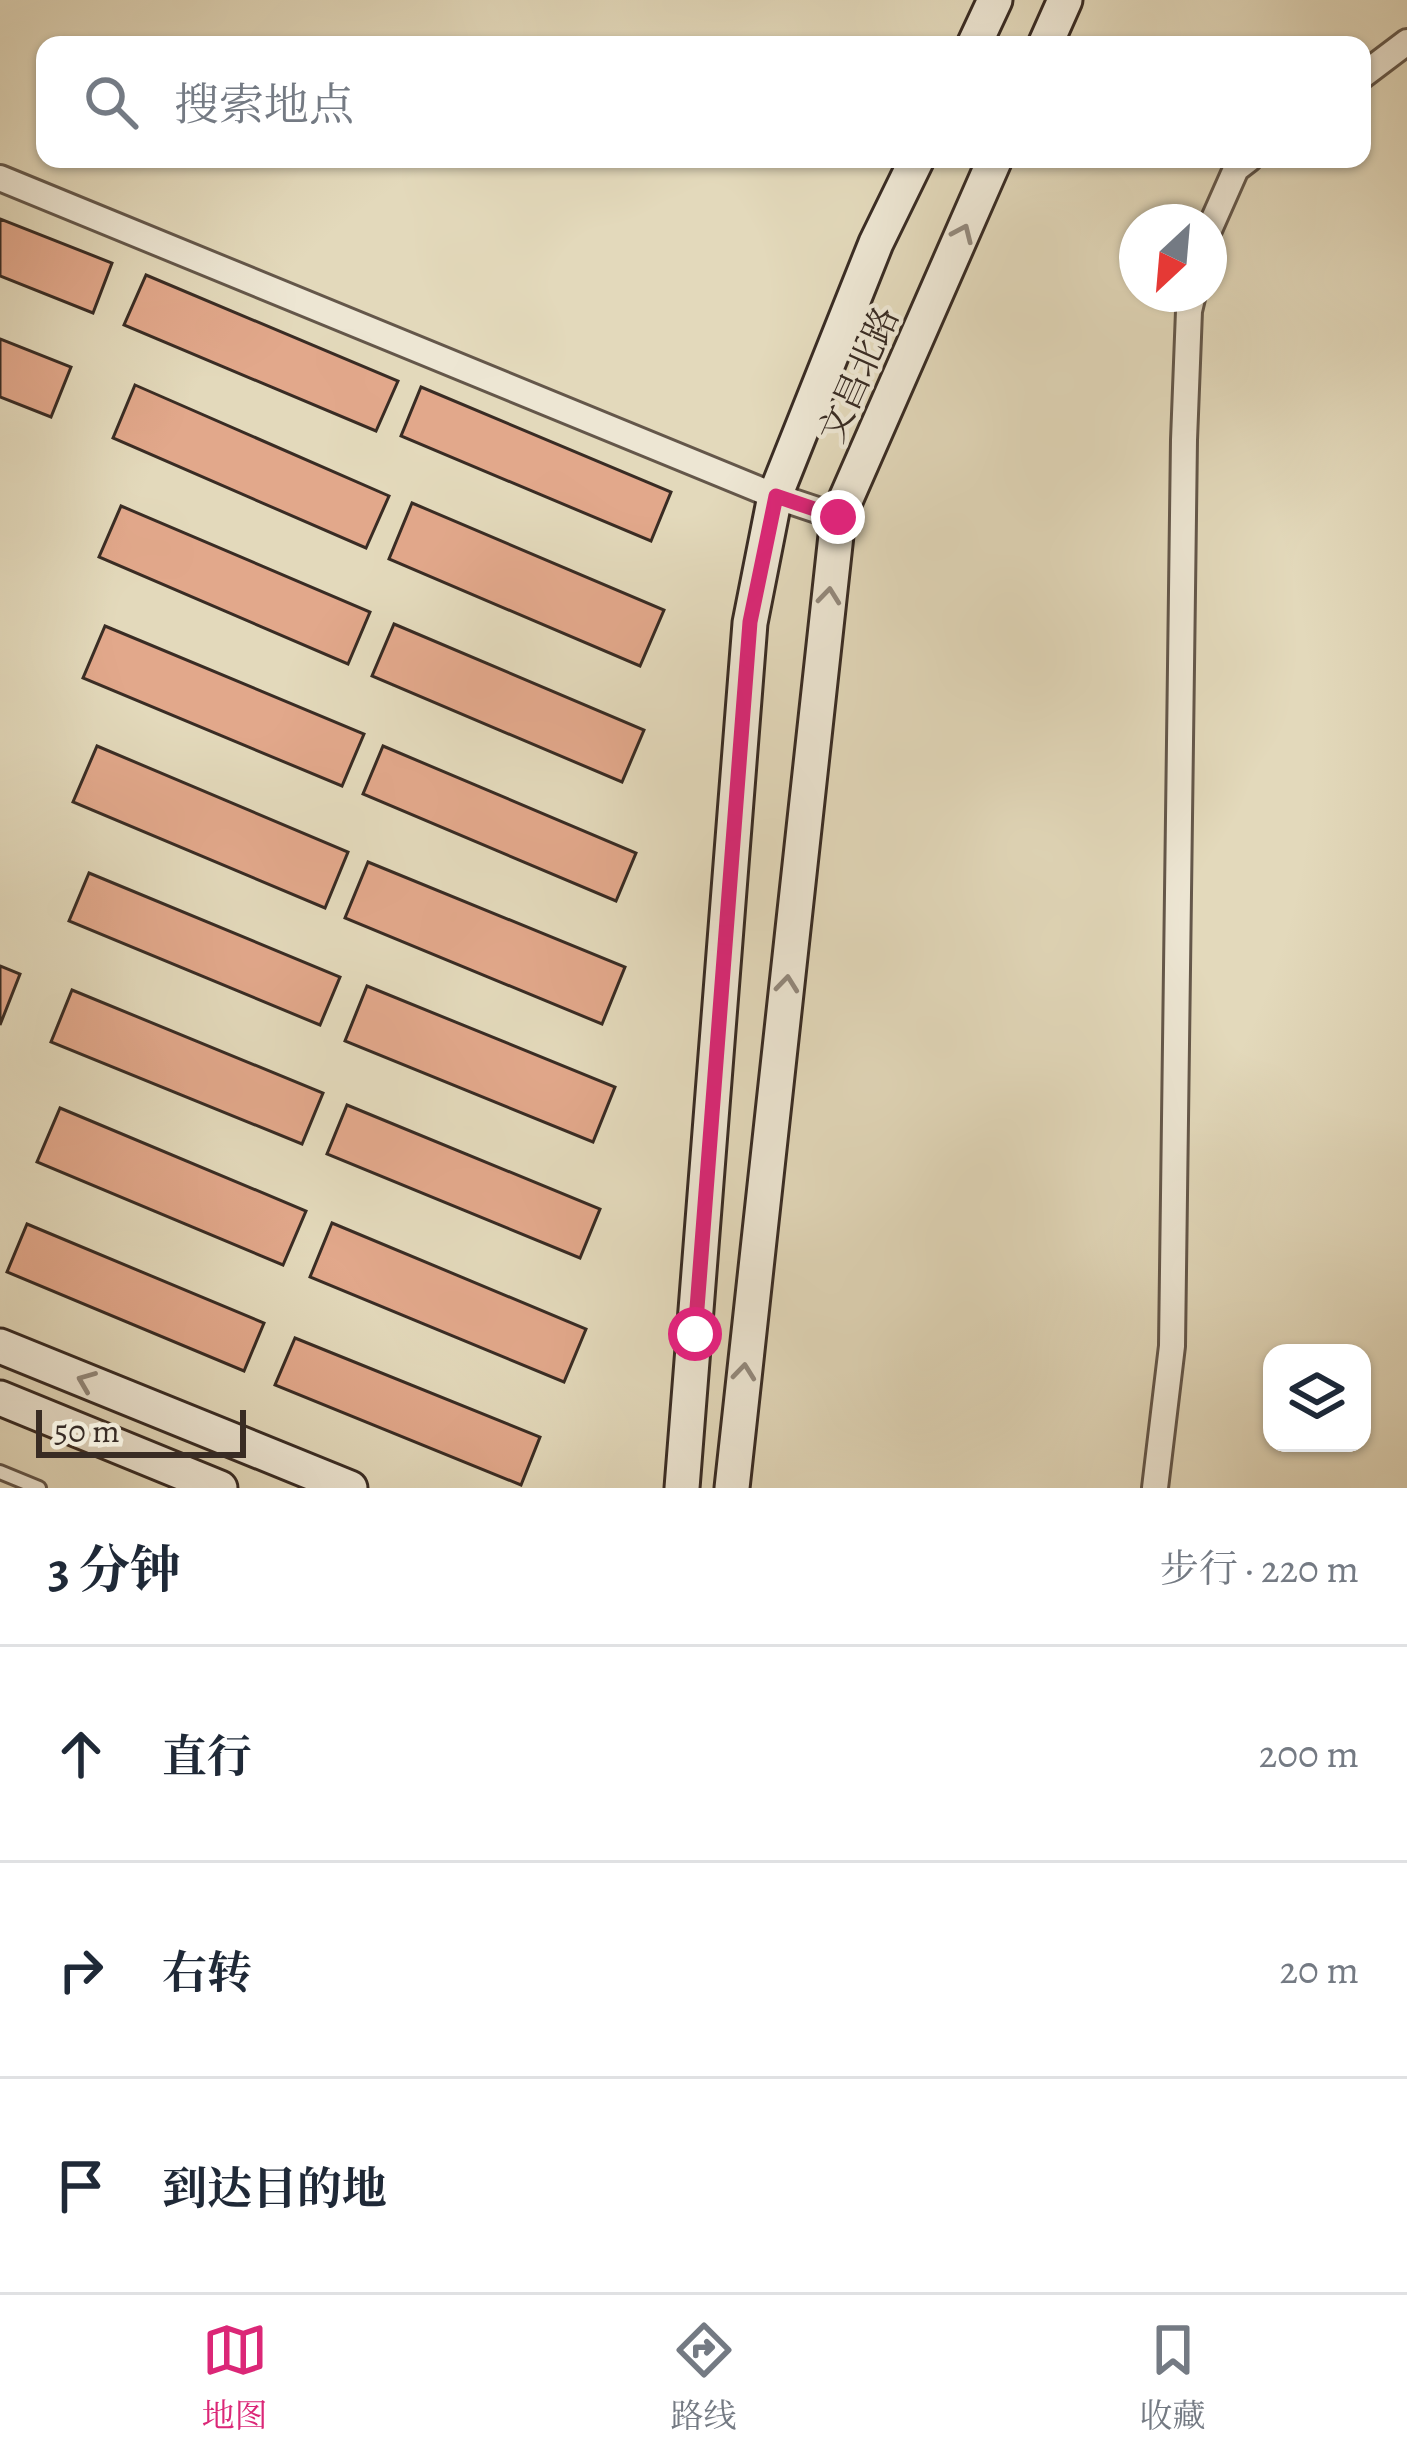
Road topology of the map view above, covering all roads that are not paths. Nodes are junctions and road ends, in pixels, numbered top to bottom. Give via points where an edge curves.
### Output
1 (995, 0) edge
2 (1065, 0) edge
3 (978, 36) edge
4 (1049, 36) edge
5 (1407, 43) edge
6 (1371, 69) edge
7 (913, 168) edge
8 (991, 168) edge
9 (1237, 168) edge
10 (0, 178) edge
11 (1221, 204) edge
12 (1191, 312) edge
13 (776, 496) junction
14 (838, 517) junction
15 (0, 1346) edge
16 (0, 1398) edge
17 (0, 1472) edge
18 (39, 1488) edge
19 (220, 1488) edge
20 (350, 1488) edge
21 (682, 1488) edge
22 (732, 1488) edge
23 (1155, 1488) edge

1 - 3 main road
2 - 4 main road
5 - 6 street
7 - 13 main road
14 -> 8 main road, 文昌北路
9 - 11 street
10 - 13 street
12 - 23 street via 1172,1346
13 - 14 street
13 - 21 main road via 750,622
22 -> 14 main road, 文昌北路
20 -> 15 main road
16 - 19 main road
17 - 18 lane

